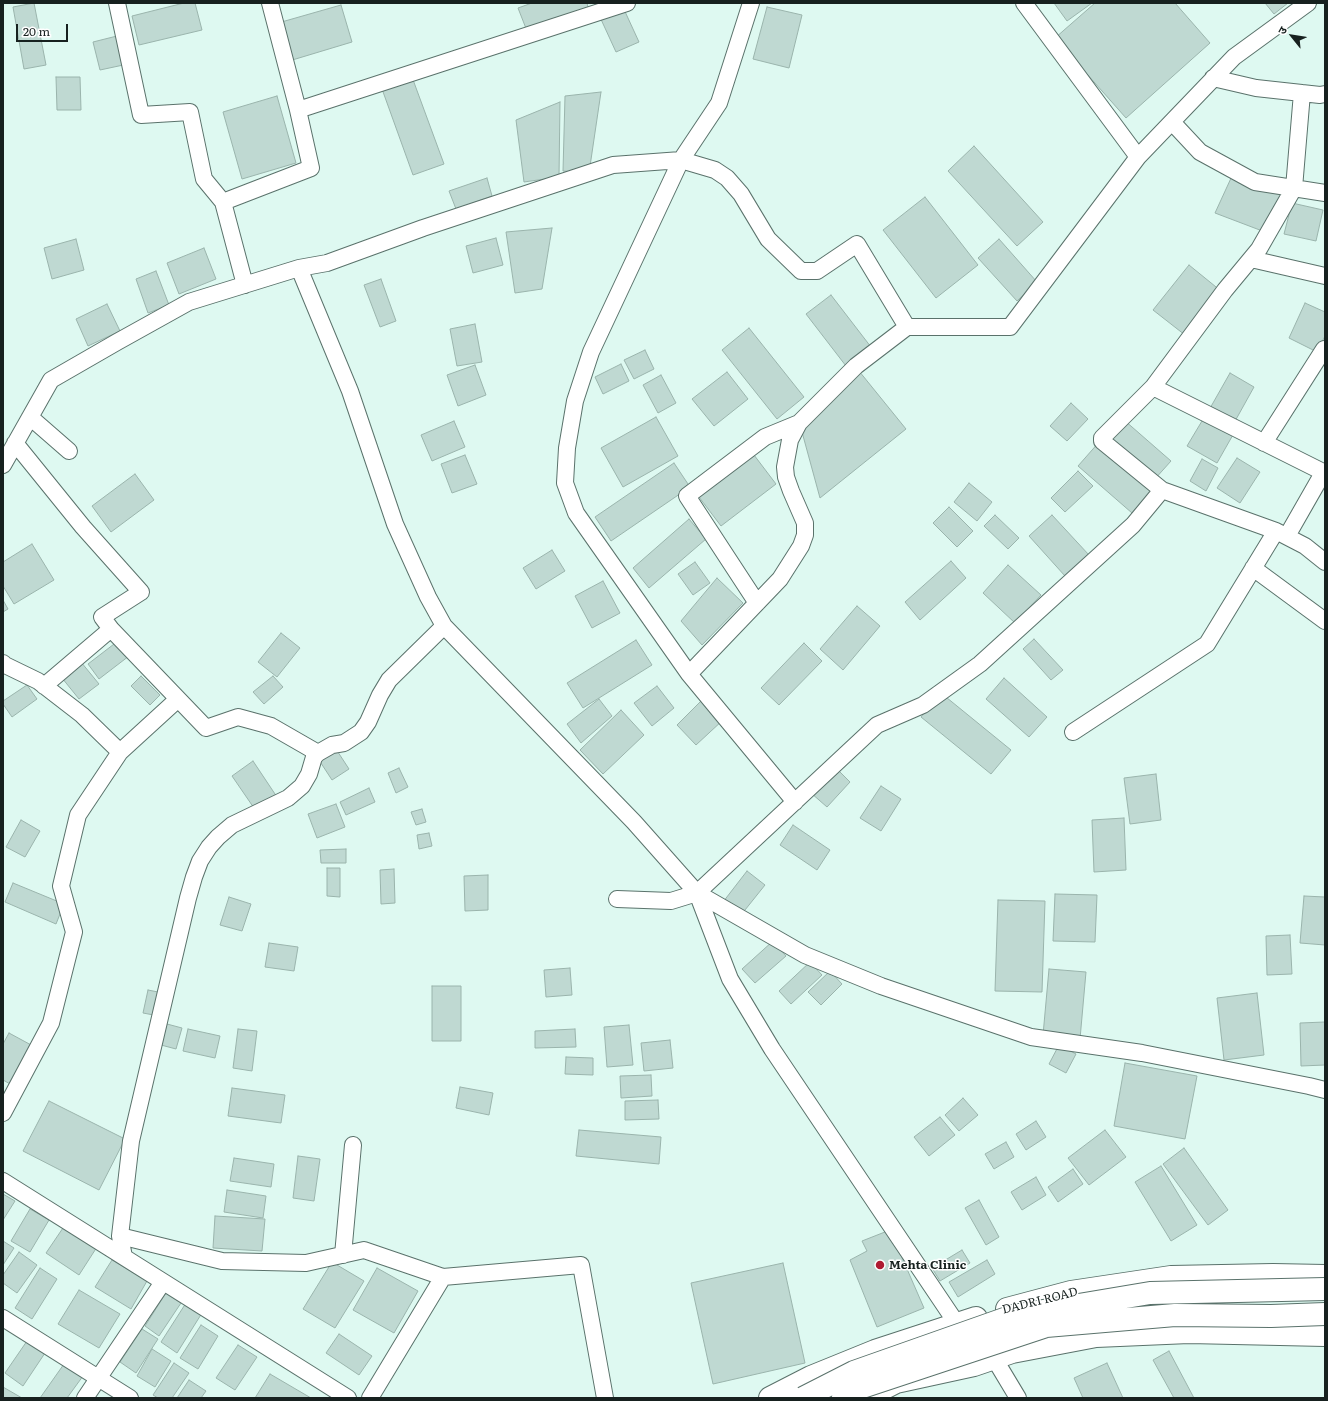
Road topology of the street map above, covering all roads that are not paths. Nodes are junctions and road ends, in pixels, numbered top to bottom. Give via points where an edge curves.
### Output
1 (118, 3) edge
2 (270, 3) edge
3 (627, 3) edge
4 (1024, 3) edge
5 (754, 5) edge
6 (1301, 5) edge
7 (1213, 78) junction
8 (1302, 93) junction
9 (1325, 94) edge
10 (298, 110) junction
11 (1172, 122) junction
12 (1138, 158) junction
13 (681, 160) junction
14 (1294, 188) junction
15 (1325, 193) edge
16 (223, 202) junction
17 (1251, 259) junction
18 (300, 268) junction
19 (1325, 276) edge
20 (245, 285) junction
21 (907, 327) junction
22 (1324, 349) dead end
23 (1153, 387) junction
24 (30, 417) junction
25 (800, 423) junction
26 (15, 443) junction
27 (1264, 443) junction
28 (70, 451) dead end
29 (3, 465) edge
30 (1324, 473) edge
31 (1162, 490) junction
32 (1282, 533) junction
33 (1325, 562) edge
34 (1253, 568) junction
35 (757, 603) junction
36 (1325, 621) edge
37 (444, 626) junction
38 (111, 629) junction
39 (3, 663) edge
40 (689, 674) junction
41 (44, 686) junction
42 (178, 699) junction
43 (1073, 732) dead end
44 (120, 752) junction
45 (318, 753) junction
46 (795, 802) junction
47 (697, 893) junction
48 (617, 900) dead end
49 (1325, 1090) edge
50 (3, 1113) edge
51 (353, 1145) dead end
52 (3, 1181) edge
53 (120, 1236) junction
54 (343, 1255) junction
55 (124, 1257) junction
56 (1325, 1276) edge
57 (443, 1277) junction
58 (163, 1282) junction
59 (1325, 1289) edge
60 (1325, 1314) edge
61 (3, 1318) edge
62 (957, 1324) junction
63 (1325, 1335) edge
64 (984, 1361) junction
65 (98, 1378) junction
66 (85, 1398) edge
67 (130, 1398) edge
68 (348, 1398) edge
69 (370, 1398) edge
70 (605, 1398) edge
71 (770, 1398) edge
72 (803, 1398) edge
73 (843, 1398) edge
74 (865, 1398) edge
75 (1018, 1398) edge

1 - 16 street via 141,115 190,112 204,179
2 - 10 street
3 - 10 street
4 - 12 street
5 - 13 street via 719,103
6 - 7 street via 1234,57
7 - 8 street via 1256,88
7 - 11 street
8 - 9 street
8 - 14 street
10 - 16 street via 311,168
11 - 12 street
11 - 14 street via 1200,152 1255,182
12 - 21 street via 1010,327
13 - 18 street via 613,165 423,228 328,263
13 - 21 street via 715,170 727,178 741,194 768,239 801,271 817,271 857,244
13 - 40 street via 591,352 575,401 567,448 565,483 576,513
14 - 15 street
14 - 17 street
16 - 20 street
17 - 19 street
17 - 23 street
18 - 20 street
18 - 37 street via 350,391 395,524
20 - 24 street via 189,302 51,380
21 - 25 street via 856,366
22 - 27 street
23 - 27 street
23 - 31 street via 1101,440
24 - 26 street
24 - 28 street
25 - 35 street via 790,440 785,467 791,491 805,523 805,535 780,579
25 - 35 street via 765,437 687,496
26 - 29 street
26 - 38 street via 83,527 141,592 102,617
27 - 30 street
30 - 32 street
31 - 32 street
31 - 46 street via 1133,525 980,664 923,705 876,725
32 - 33 street via 1305,546
32 - 34 street
34 - 36 street
34 - 43 street via 1207,644
35 - 40 street
37 - 45 street via 389,680 361,732 344,743 332,745
37 - 47 street via 634,822
38 - 41 street
38 - 42 street
39 - 41 street
40 - 46 street
41 - 44 street via 82,715
42 - 44 street
42 - 45 street via 206,728 238,717 271,726
44 - 50 street via 78,815 61,886 74,932 72,940 51,1023
45 - 53 street via 302,786 288,798 232,825 218,836 200,861 188,898 131,1141
46 - 47 street
47 - 48 street via 671,901
47 - 49 street via 805,955 881,986 1031,1037 1142,1053
47 - 62 street via 730,979 772,1049
51 - 54 street
52 - 55 street
53 - 54 street via 222,1261 306,1263
53 - 55 street
54 - 57 street via 364,1250
55 - 58 street
56 - 62 main road, DADRI ROAD via 1171,1277 1071,1292
57 - 69 street
57 - 70 street via 581,1265
58 - 65 street
58 - 68 street
59 - 72 main road, bridge via 1150,1293 1014,1316 854,1372
60 - 73 main road, bridge via 1175,1315 1046,1326 859,1388
61 - 65 street
62 - 64 street
62 - 71 main road, DADRI ROAD via 875,1351 811,1377
63 - 64 main road via 1189,1332 1096,1336 1012,1352
64 - 74 main road via 896,1382
64 - 75 street
65 - 66 street
65 - 67 street

